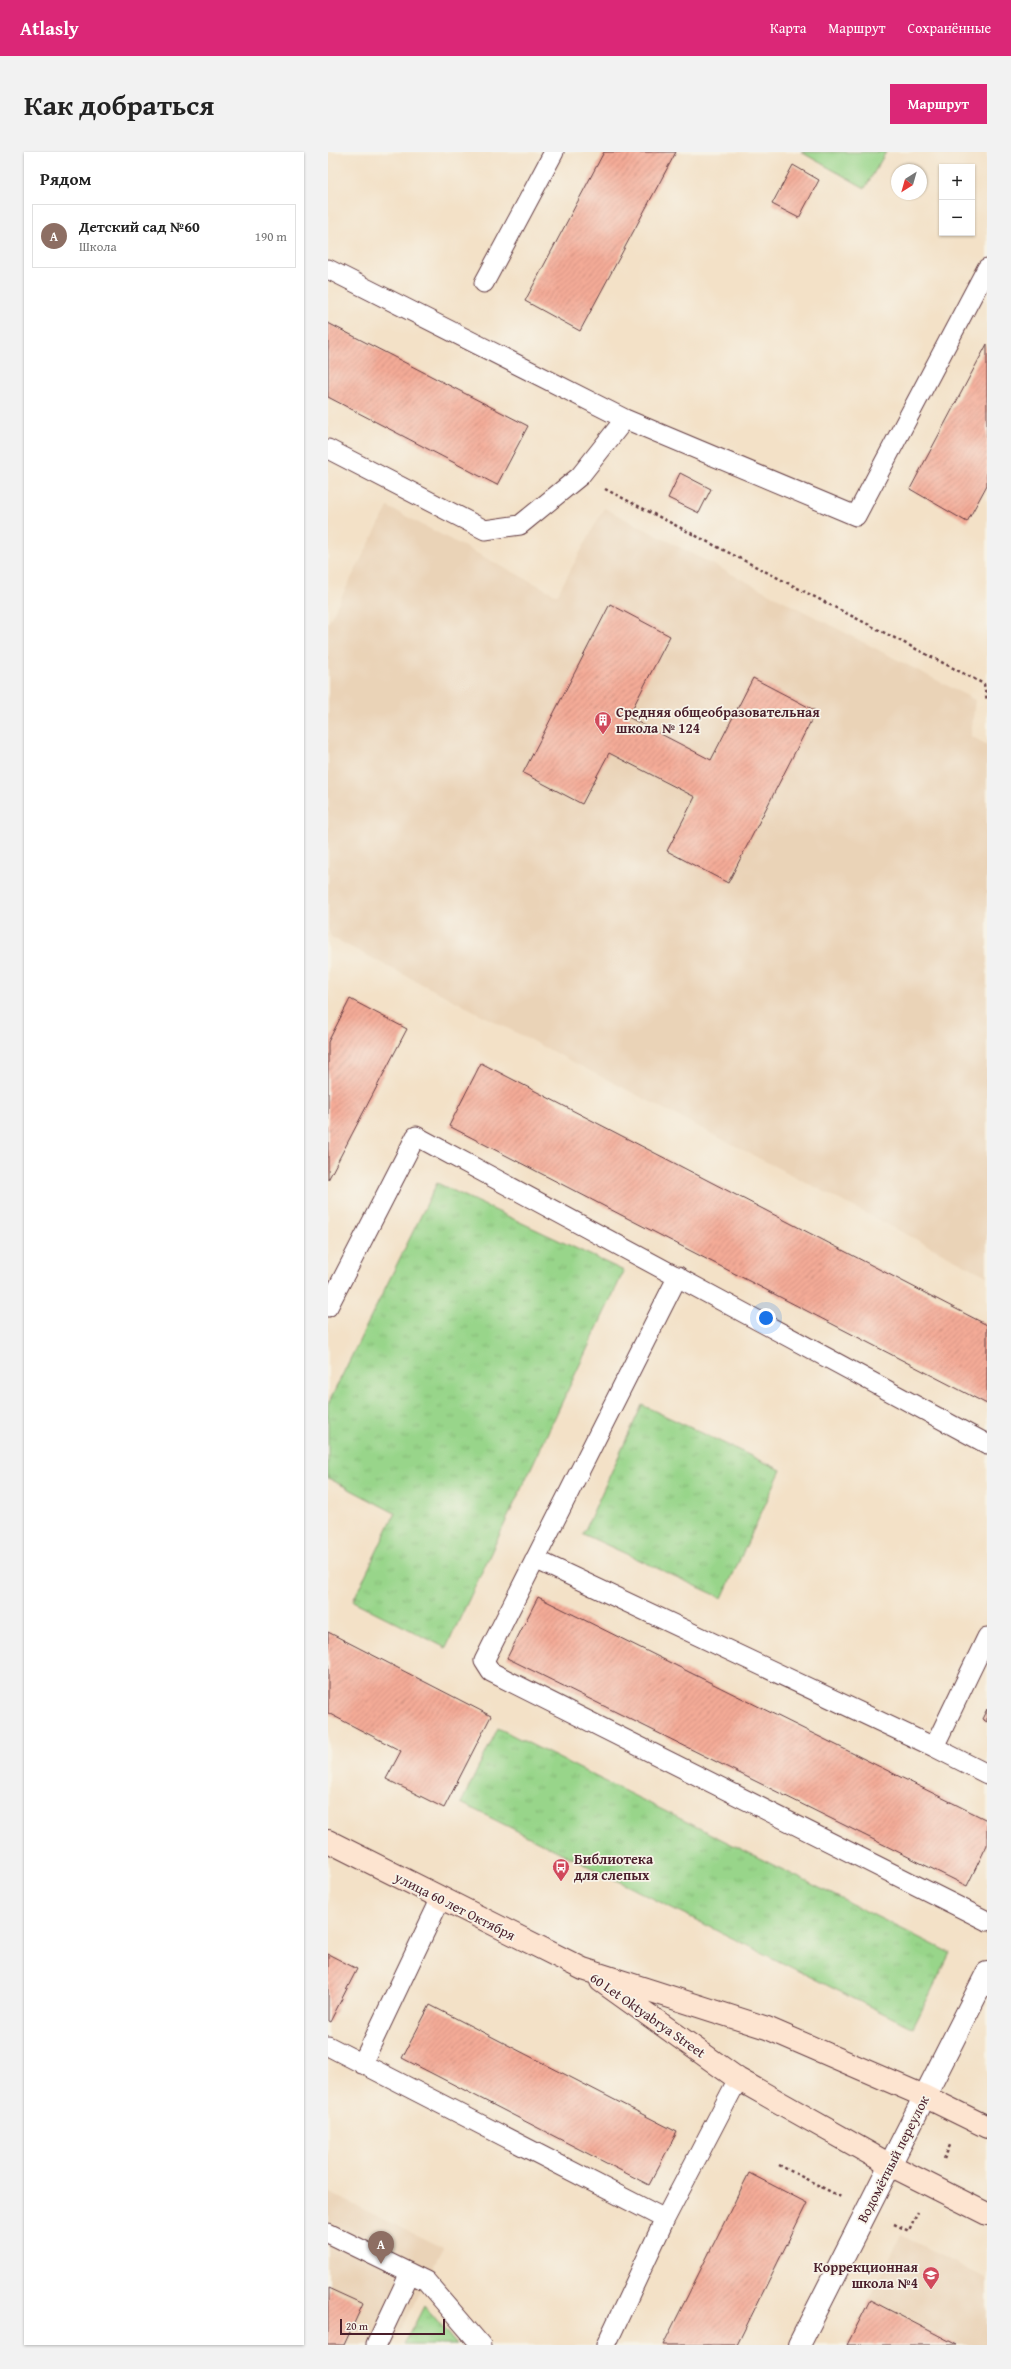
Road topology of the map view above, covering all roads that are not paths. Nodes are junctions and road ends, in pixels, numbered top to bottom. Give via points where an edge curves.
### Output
1 (554, 152) edge
2 (987, 268) edge
3 (328, 269) edge
4 (484, 283) dead end
5 (626, 419) junction
6 (328, 449) edge
7 (678, 1276) junction
8 (328, 1307) edge
9 (987, 1444) edge
10 (535, 1558) junction
11 (987, 1637) edge
12 (934, 1748) junction
13 (987, 1774) edge
14 (328, 1842) edge
15 (441, 1898) junction
16 (987, 1921) edge
17 (583, 1969) junction
18 (987, 1973) edge
19 (328, 2046) edge
20 (362, 2064) junction
21 (738, 2079) junction
22 (924, 2096) junction
23 (987, 2126) edge
24 (890, 2165) junction
25 (987, 2214) edge
26 (665, 2219) junction
27 (328, 2233) edge
28 (410, 2273) junction
29 (376, 2345) edge
30 (481, 2345) edge
31 (606, 2345) edge
32 (799, 2345) edge

1 - 4 lane
2 - 5 lane via 856,516
3 - 5 lane
5 - 6 lane via 580,476 520,525 485,530
7 - 8 lane via 416,1136
7 - 9 lane
7 - 10 lane
10 - 12 lane
10 - 16 lane via 484,1661 491,1672
11 - 12 lane
12 - 13 lane
14 - 15 main road, улица 60 лет Октября
15 - 17 main road, улица 60 лет Октября
15 - 20 lane
17 - 21 main road, 60 Let Oktyabrya Street
17 - 22 main road, 60 Let Oktyabrya Street via 768,2028
18 - 22 street, Водомётный переулок
19 - 20 lane
20 - 26 lane
21 - 24 main road, 60 Let Oktyabrya Street
21 - 26 lane
22 - 23 main road, 60 Let Oktyabrya Street
22 - 24 street, Водомётный переулок
24 - 25 main road, 60 Let Oktyabrya Street
24 - 32 street, Водомётный переулок
26 - 31 lane
27 - 28 lane
28 - 29 lane
28 - 30 lane via 426,2281

